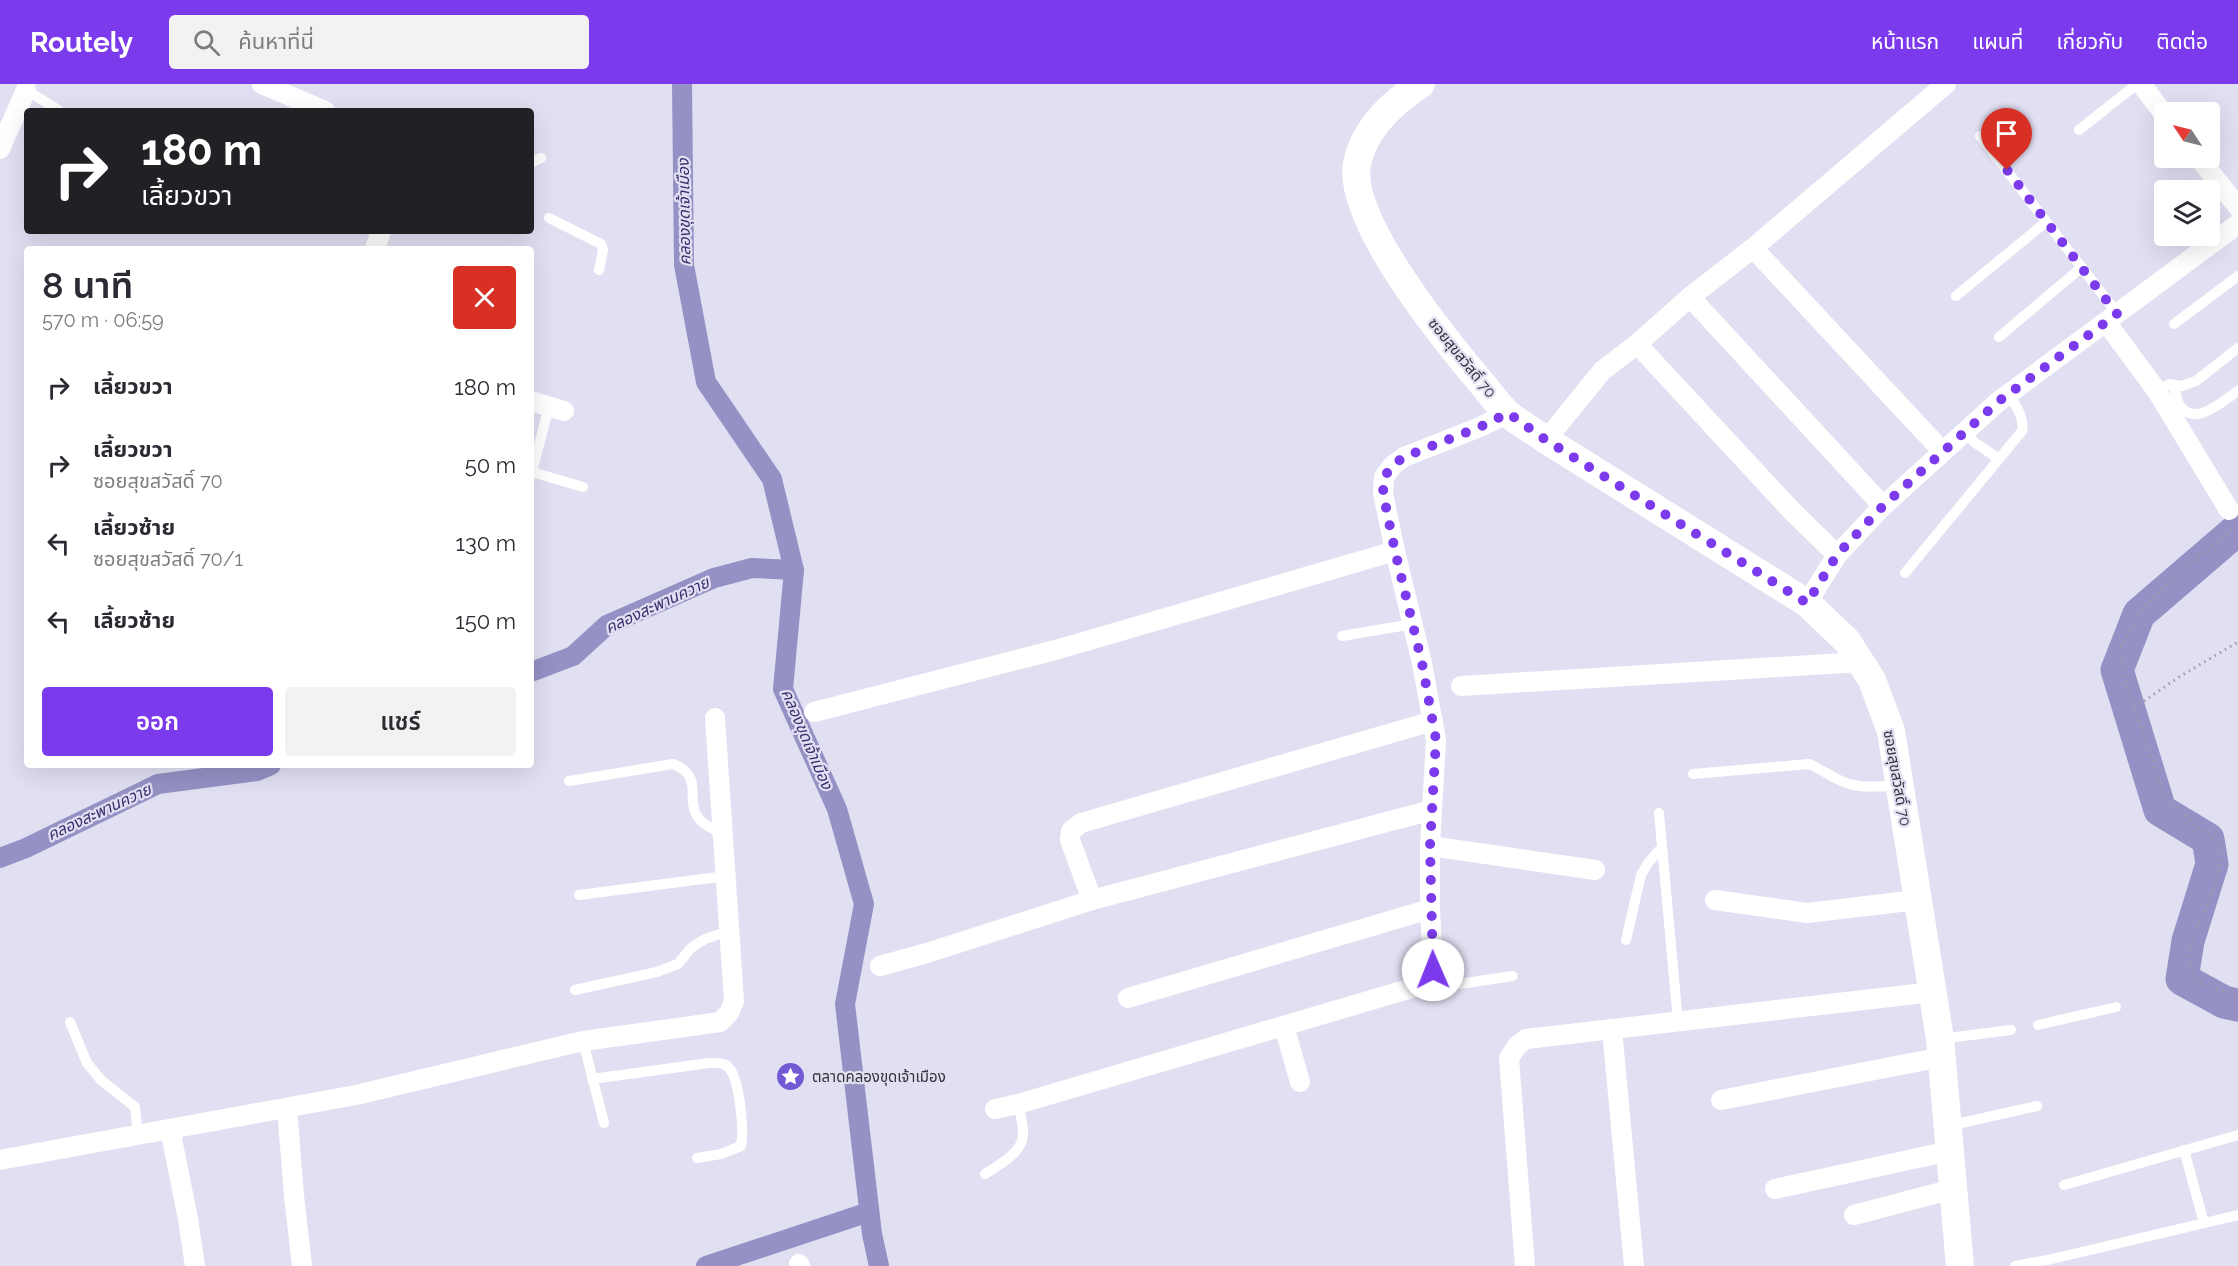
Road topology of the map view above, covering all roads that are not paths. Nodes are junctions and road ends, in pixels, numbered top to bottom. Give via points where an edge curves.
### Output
1 (262, 84) edge
2 (1421, 84) edge
3 (1947, 84) edge
4 (2139, 84) edge
5 (26, 90) joint
6 (2154, 102) edge
7 (55, 108) edge
8 (312, 108) edge
9 (2079, 130) dead end
10 (1980, 136) dead end
11 (0, 149) edge
12 (2207, 168) edge
13 (2238, 207) edge
14 (549, 218) dead end
15 (2046, 222) junction
16 (2238, 224) edge
17 (1753, 248) junction
18 (2082, 267) junction
19 (599, 270) dead end
20 (2238, 276) edge
21 (1956, 296) dead end
22 (1690, 297) junction
23 (2111, 318) junction
24 (2174, 324) dead end
25 (1999, 337) dead end
26 (1637, 344) junction
27 (2238, 348) edge
28 (2166, 388) junction
29 (2238, 391) edge
30 (2009, 394) junction
31 (548, 406) edge
32 (1508, 413) junction
33 (1966, 431) junction
34 (1546, 440) junction
35 (1944, 452) junction
36 (1999, 459) junction
37 (534, 466) edge
38 (534, 475) edge
39 (583, 487) dead end
40 (1883, 506) junction
41 (2233, 510) edge
42 (1395, 551) junction
43 (1837, 555) junction
44 (1905, 573) dead end
45 (1807, 603) junction
46 (1413, 624) junction
47 (1342, 636) dead end
48 (1861, 662) junction
49 (1461, 686) dead end
50 (814, 712) dead end
51 (715, 718) dead end
52 (1433, 721) junction
53 (1693, 774) dead end
54 (569, 781) dead end
55 (1899, 786) junction
56 (1432, 810) junction
57 (1659, 813) dead end
58 (723, 834) junction
59 (1430, 846) junction
60 (1662, 847) junction
61 (1595, 870) dead end
62 (726, 876) junction
63 (579, 895) dead end
64 (1092, 900) junction
65 (1715, 900) dead end
66 (1917, 900) junction
67 (1430, 909) junction
68 (729, 931) junction
69 (1626, 940) dead end
70 (880, 966) dead end
71 (1513, 975) dead end
72 (1425, 980) junction
73 (575, 990) dead end
74 (1933, 992) junction
75 (1128, 998) dead end
76 (2116, 1007) dead end
77 (70, 1022) dead end
78 (1678, 1022) junction
79 (2038, 1025) dead end
80 (1284, 1026) junction
81 (1612, 1029) junction
82 (2011, 1030) dead end
83 (583, 1041) junction
84 (1941, 1048) junction
85 (592, 1079) junction
86 (1300, 1082) dead end
87 (1721, 1100) dead end
88 (1018, 1104) junction
89 (2037, 1106) dead end
90 (287, 1108) junction
91 (995, 1109) dead end
92 (604, 1123) dead end
93 (170, 1129) junction
94 (138, 1135) junction
95 (2238, 1135) edge
96 (1949, 1139) junction
97 (2184, 1150) junction
98 (697, 1158) dead end
99 (0, 1160) edge
100 (986, 1174) dead end
101 (2064, 1185) dead end
102 (1775, 1189) dead end
103 (1953, 1189) junction
104 (1854, 1215) dead end
105 (2238, 1215) edge
106 (2204, 1223) junction
107 (195, 1266) edge
108 (302, 1266) edge
109 (1525, 1266) edge
110 (1634, 1266) edge
111 (1960, 1266) edge
112 (2015, 1266) edge

1 - 8 street
2 - 32 street, ซอยสุขสวัสดิ์ 70 via 1401,97 1370,129 1357,165 1359,195 1409,291
3 - 17 street
4 - 6 street
4 - 9 lane
5 - 7 lane
5 - 11 street
10 - 15 lane
12 - 13 street
14 - 19 lane via 601,244
15 - 18 lane
15 - 21 lane
16 - 23 street
17 - 22 street
17 - 35 street
18 - 23 lane
18 - 25 lane
20 - 24 lane
22 - 26 street
22 - 40 street
23 - 28 street
23 - 30 street
26 - 34 street via 1602,371
26 - 43 street
27 - 28 lane via 2196,381
28 - 29 lane via 2188,413 2198,415
28 - 41 street
30 - 33 street
30 - 36 lane via 2023,424 2022,431
31 - 37 lane
32 - 34 street, ซอยสุขสวัสดิ์ 70
32 - 42 street via 1393,465 1384,477 1383,493
33 - 35 street
33 - 36 lane via 1974,442
34 - 45 street, ซอยสุขสวัสดิ์ 70
35 - 40 street
36 - 44 lane
38 - 39 lane
40 - 43 street
42 - 46 street
42 - 50 street via 1059,648
43 - 45 street
45 - 48 street, ซอยสุขสวัสดิ์ 70 via 1847,641
46 - 47 lane
46 - 52 street
48 - 49 street
48 - 55 street, ซอยสุขสวัสดิ์ 70 via 1891,731
51 - 58 street
52 - 56 street via 1436,740
52 - 64 street via 1081,823 1071,831 1070,840
53 - 55 lane via 1809,764 1849,784
54 - 58 lane via 673,764 691,776 700,820
55 - 66 street, ซอยสุขสวัสดิ์ 70
56 - 59 street
56 - 64 street
57 - 60 lane
58 - 62 street
59 - 61 street
59 - 67 street
60 - 69 lane via 1641,875
60 - 78 lane
62 - 63 lane
62 - 68 street
64 - 70 street
65 - 66 street via 1807,913
66 - 74 street, ซอยสุขสวัสดิ์ 70
67 - 72 street via 1434,960 1433,970
67 - 75 street
68 - 73 lane via 691,948 678,964
68 - 83 street via 734,1001 720,1022
71 - 72 lane via 1459,984
72 - 80 street via 1413,988
74 - 78 street
74 - 84 street, ซอยสุขสวัสดิ์ 70
76 - 79 lane
77 - 94 lane via 87,1063 101,1080 135,1107
78 - 81 street
80 - 86 street
80 - 88 street
81 - 109 street via 1526,1039 1509,1058
81 - 110 street
82 - 84 lane
83 - 85 lane
83 - 90 street
84 - 87 street
84 - 96 street, ซอยสุขสวัสดิ์ 70
85 - 92 lane
85 - 98 lane via 709,1063 722,1063 729,1068 738,1097 741,1146
88 - 91 street
88 - 100 lane via 1024,1135 1011,1157
89 - 96 lane
90 - 93 street
90 - 108 street
93 - 94 street
93 - 107 street
94 - 99 street
95 - 97 lane
96 - 102 street
96 - 103 street, ซอยสุขสวัสดิ์ 70
97 - 101 lane
97 - 106 lane
103 - 104 street
103 - 111 street, ซอยสุขสวัสดิ์ 70
105 - 106 lane
106 - 112 lane

